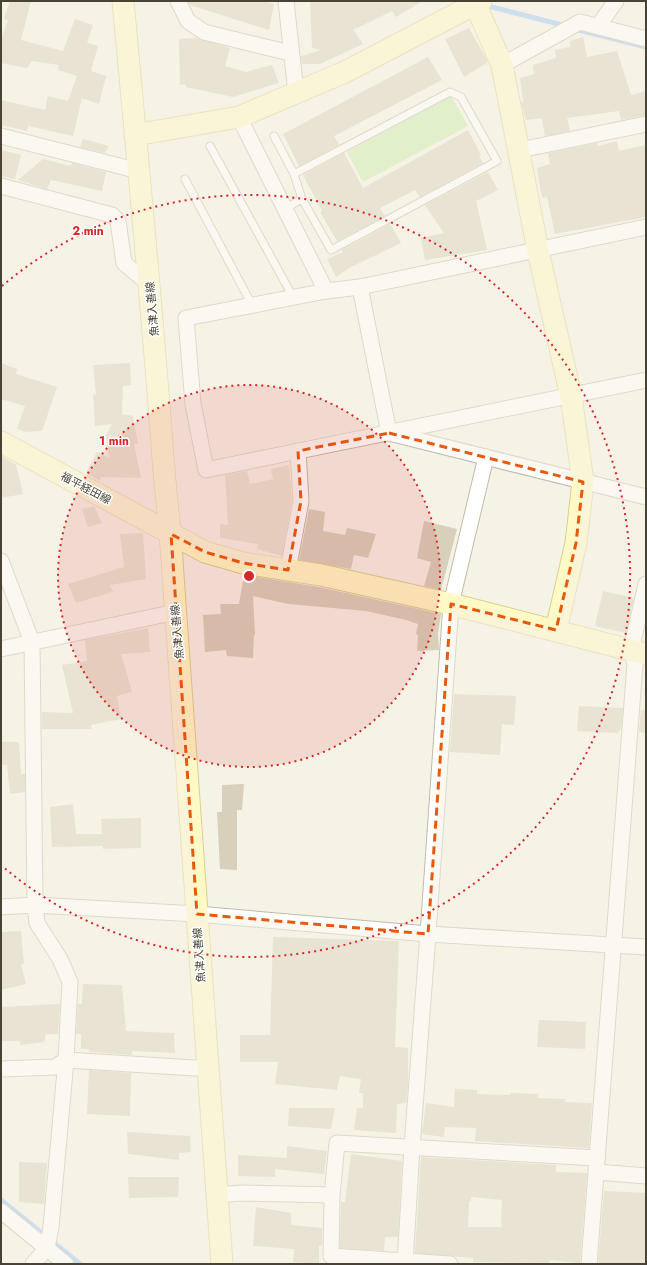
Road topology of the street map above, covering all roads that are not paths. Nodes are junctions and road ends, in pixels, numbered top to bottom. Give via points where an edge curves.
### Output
1 (122, 1) edge
2 (178, 1) edge
3 (286, 1) edge
4 (616, 1) edge
5 (477, 2) edge
6 (598, 26) junction
7 (646, 39) edge
8 (290, 53) junction
9 (502, 65) junction
10 (296, 93) junction
11 (238, 118) junction
12 (646, 124) edge
13 (136, 135) junction
14 (1, 136) edge
15 (274, 136) dead end
16 (210, 146) dead end
17 (520, 150) junction
18 (139, 171) junction
19 (294, 174) junction
20 (185, 179) dead end
21 (1, 186) edge
22 (302, 199) junction
23 (284, 209) junction
24 (646, 227) edge
25 (538, 251) junction
26 (150, 285) junction
27 (360, 287) junction
28 (326, 291) junction
29 (293, 297) junction
30 (252, 305) junction
31 (646, 380) edge
32 (571, 396) junction
33 (389, 432) junction
34 (1, 442) edge
35 (298, 451) junction
36 (486, 457) junction
37 (583, 482) junction
38 (646, 497) edge
39 (171, 534) junction
40 (1, 561) edge
41 (288, 570) junction
42 (646, 584) edge
43 (451, 604) junction
44 (176, 612) junction
45 (556, 630) junction
46 (32, 642) junction
47 (1, 649) edge
48 (638, 652) edge
49 (35, 905) junction
50 (1, 907) edge
51 (196, 914) junction
52 (428, 934) junction
53 (612, 945) junction
54 (646, 947) edge
55 (66, 1060) junction
56 (207, 1067) junction
57 (1, 1069) edge
58 (412, 1147) junction
59 (597, 1165) junction
60 (646, 1176) edge
61 (216, 1195) junction
62 (332, 1195) junction
63 (1, 1211) edge
64 (47, 1248) junction
65 (405, 1263) edge
66 (34, 1264) edge
67 (66, 1264) edge
68 (222, 1264) edge
69 (450, 1264) edge
70 (589, 1264) edge

1 - 13 street, 魚津入善線
2 - 8 street via 188,21 204,32
3 - 8 street
4 - 6 street
5 - 9 street
5 - 10 street via 345,72
6 - 7 street
6 - 9 street via 580,22
8 - 10 street
9 - 17 street
10 - 11 street
11 - 13 street
11 - 23 street
12 - 17 street
13 - 18 street, 魚津入善線
14 - 18 street
15 - 19 lane
16 - 29 lane
17 - 25 street
18 - 26 street, 魚津入善線
19 - 22 lane
19 - 22 lane via 450,92 461,98 497,161 330,250
20 - 30 lane
21 - 26 street via 112,215 118,220 124,263
22 - 23 lane
23 - 28 street
24 - 25 street
25 - 27 street
25 - 32 street
26 - 39 street, 魚津入善線 via 164,478
27 - 28 street
27 - 33 street
28 - 29 street
29 - 30 street
30 - 35 street via 186,318 193,404 206,470
31 - 32 street
32 - 33 street
32 - 37 street
33 - 35 street
33 - 36 street
34 - 39 street, 福平経田線
35 - 41 street via 301,501
36 - 37 street
36 - 43 street
37 - 38 street
37 - 45 street via 576,543
39 - 41 street, 福平経田線 via 205,552 243,564
39 - 44 street, 魚津入善線
40 - 46 street
41 - 43 street, 福平経田線
42 - 48 street
43 - 45 street, 福平経田線
43 - 52 street
44 - 46 street
44 - 51 street, 魚津入善線
45 - 48 street, 福平経田線
46 - 47 street
46 - 49 street
48 - 53 street
49 - 50 street
49 - 51 street
49 - 55 street via 38,923 60,959 70,982
51 - 52 street
51 - 56 street, 魚津入善線
52 - 53 street
52 - 58 street
53 - 54 street
53 - 59 street
55 - 56 street
55 - 57 street via 55,1067
55 - 64 street
56 - 61 street, 魚津入善線
58 - 59 street
58 - 62 street via 337,1143
58 - 65 street
59 - 60 street
59 - 70 street
61 - 62 street
61 - 68 street, 魚津入善線
62 - 65 street via 331,1256
63 - 64 street
64 - 66 street
64 - 67 street
65 - 69 street

